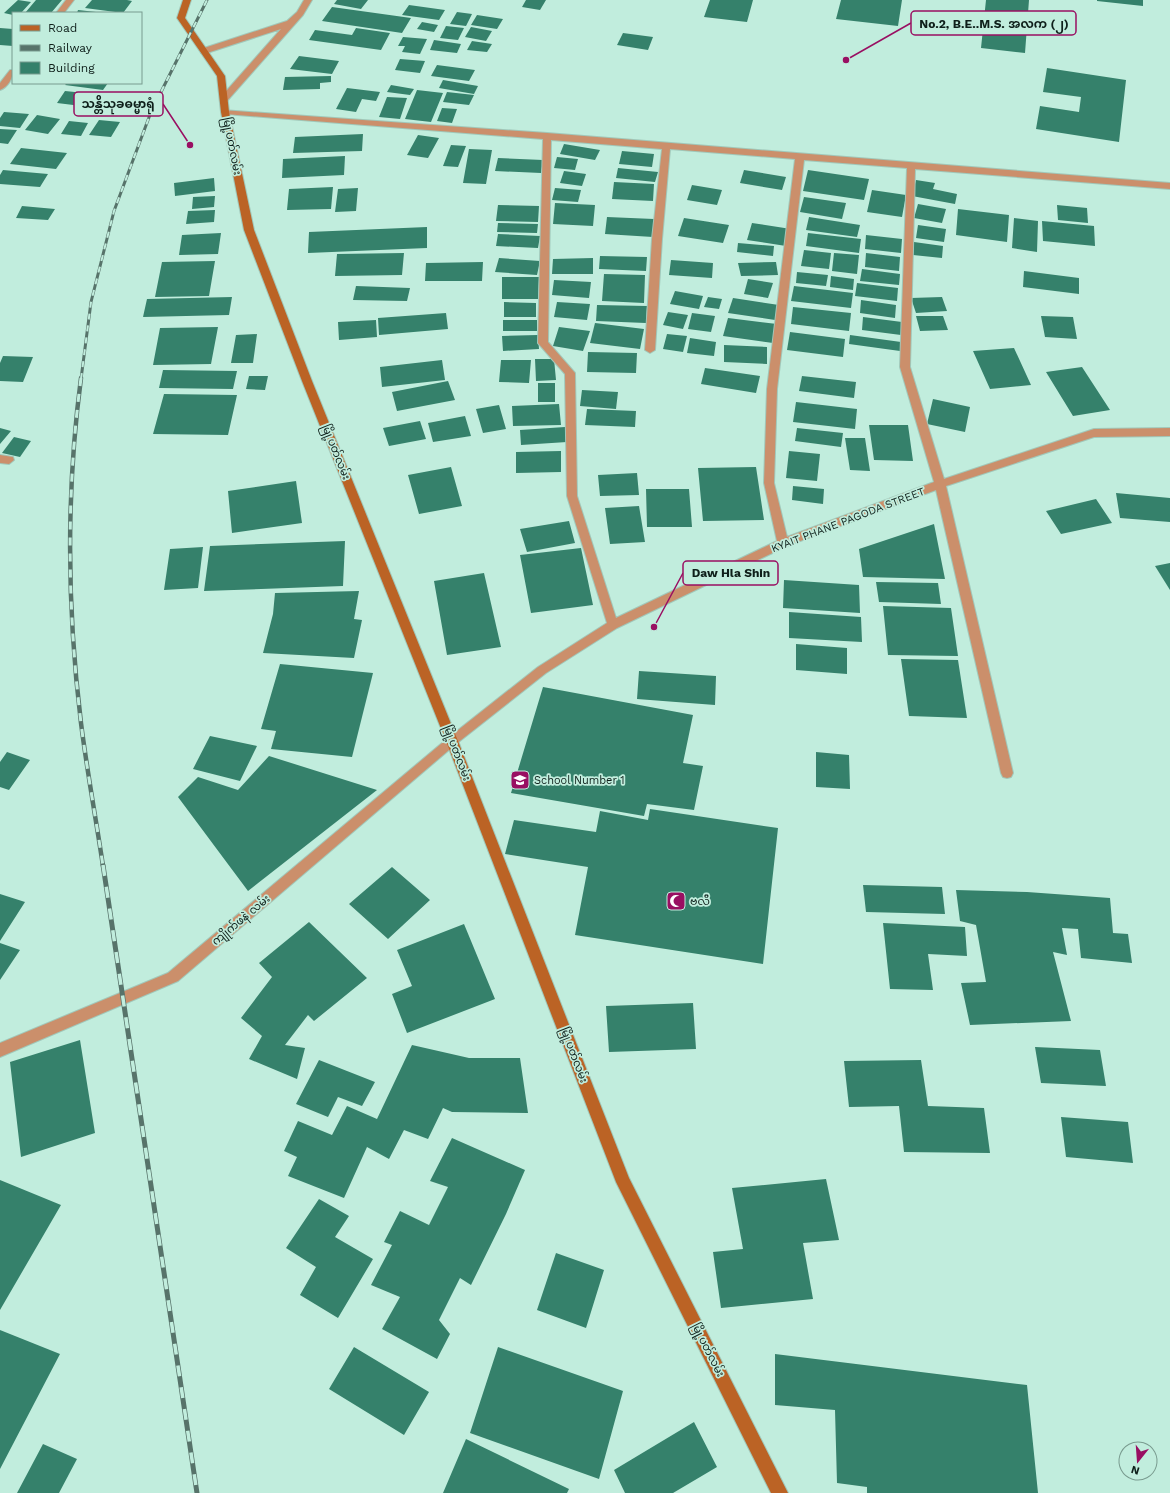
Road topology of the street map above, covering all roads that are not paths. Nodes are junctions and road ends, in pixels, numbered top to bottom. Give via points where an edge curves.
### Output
1 (70, 0) edge
2 (187, 0) edge
3 (308, 0) edge
4 (61, 12) edge
5 (290, 23) junction
6 (204, 51) junction
7 (12, 73) edge
8 (0, 88) edge
9 (224, 99) junction
10 (225, 112) junction
11 (547, 136) junction
12 (666, 147) junction
13 (800, 157) junction
14 (911, 167) junction
15 (1170, 186) edge
16 (650, 350) dead end
17 (1170, 432) edge
18 (940, 484) junction
19 (783, 543) junction
20 (614, 625) junction
21 (452, 741) junction
22 (1006, 773) dead end
23 (0, 1050) edge
24 (780, 1493) edge

1 - 4 street
2 - 6 main road, မြို့ပတ်လမ်း via 181,18
3 - 5 street via 300,14
5 - 6 street
5 - 9 street
6 - 9 main road, မြို့ပတ်လမ်း via 221,76
7 - 8 street
9 - 10 main road, မြို့ပတ်လမ်း
10 - 11 street
10 - 21 main road, မြို့ပတ်လမ်း via 249,230
11 - 12 street
11 - 20 street via 543,343 570,373 572,496
12 - 13 street
12 - 16 street
13 - 14 street
13 - 19 street via 772,389 769,482
14 - 15 street
14 - 18 street via 905,366
17 - 18 street, KYAIT PHANE PAGODA STREET via 1094,433
18 - 19 street, KYAIT PHANE PAGODA STREET
18 - 22 street
19 - 20 street, KYAIT PHANE PAGODA STREET
20 - 21 street, KYAIT PHANE PAGODA STREET via 542,670
21 - 23 street, ကျိုက်ဖနဲ လမ်း via 174,977
21 - 24 main road, မြို့ပတ်လမ်း via 623,1182

